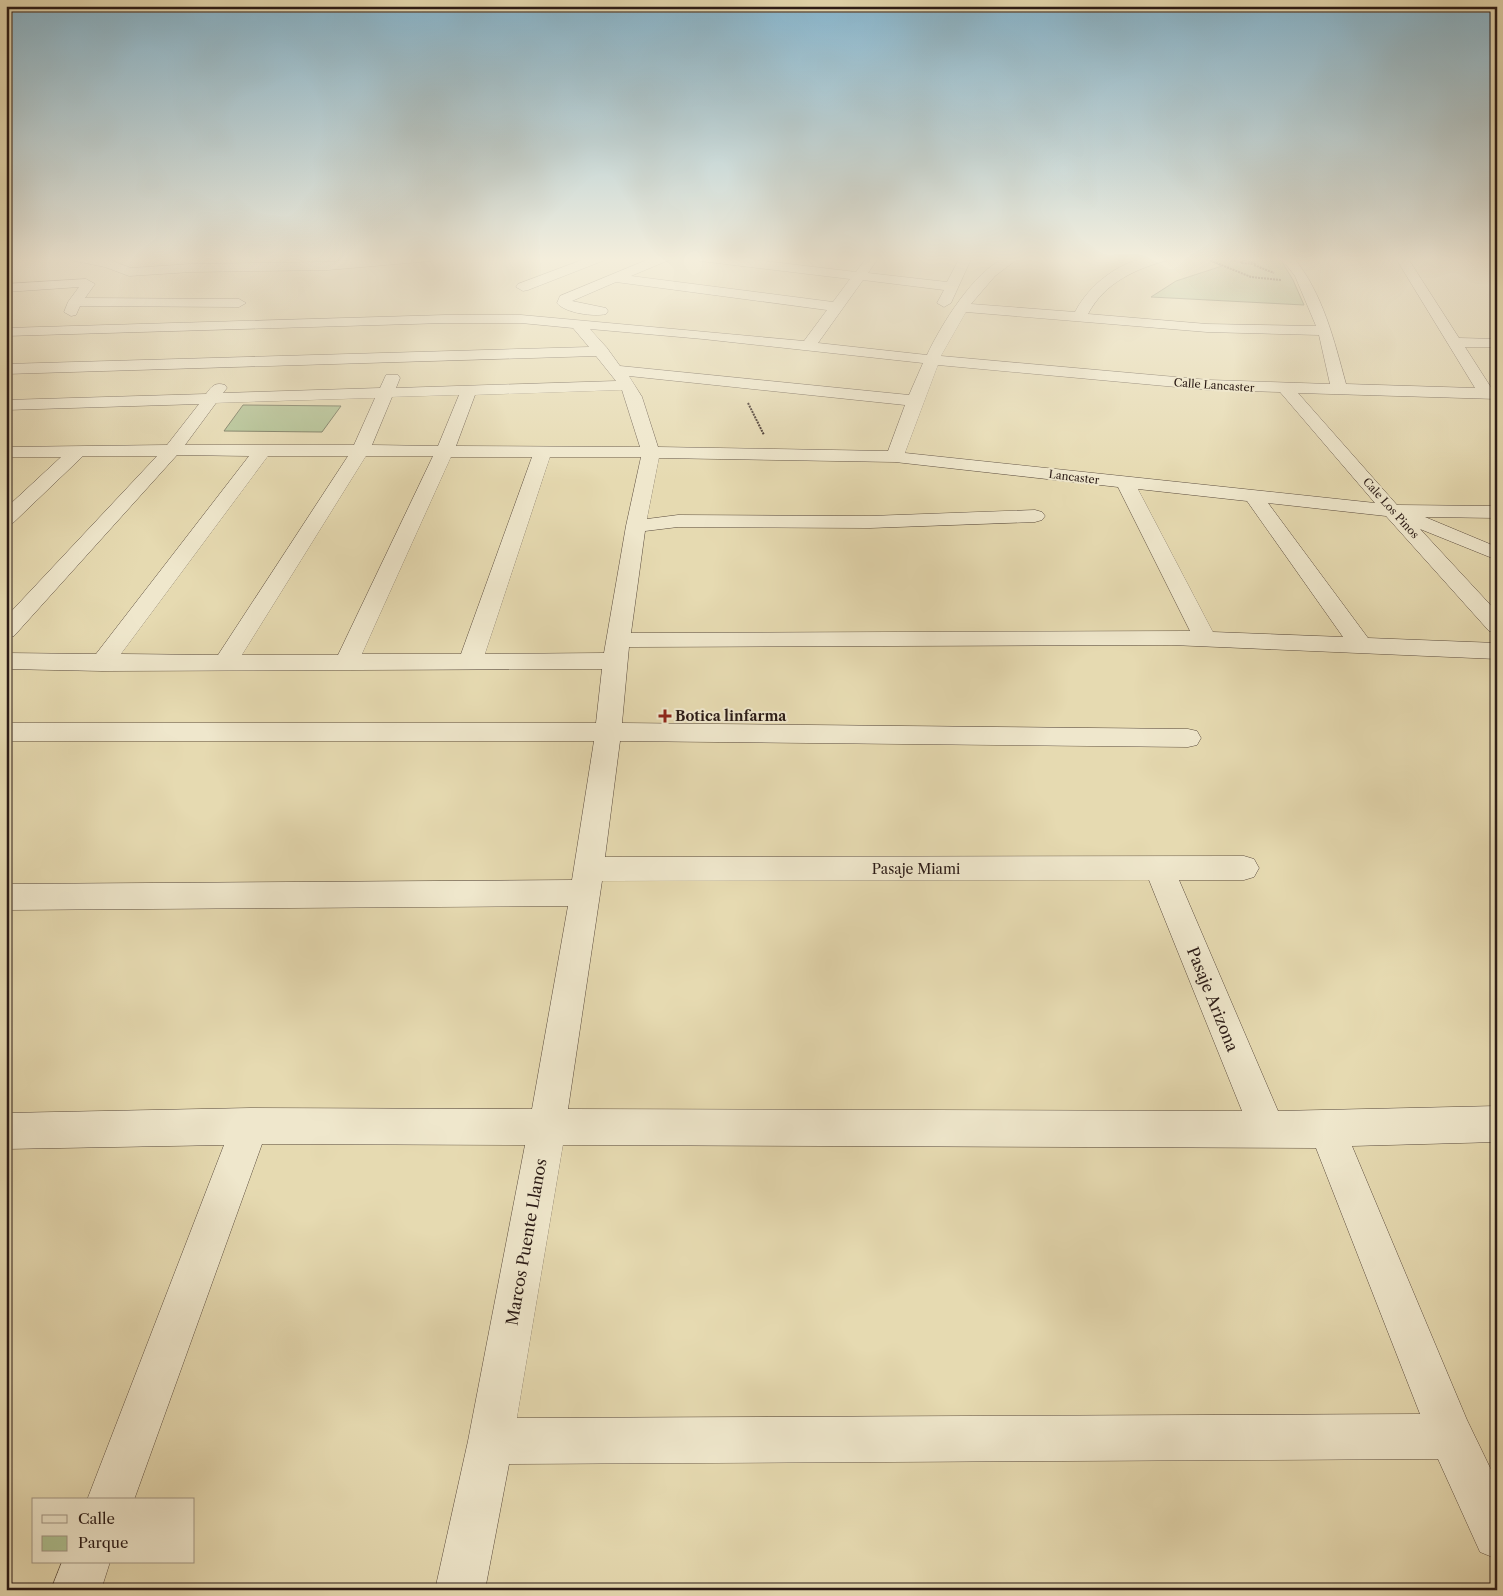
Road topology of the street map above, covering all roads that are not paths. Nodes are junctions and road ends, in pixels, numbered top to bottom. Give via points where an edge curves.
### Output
1 (35, 331) edge
2 (106, 331) edge
3 (262, 331) edge
4 (414, 331) edge
5 (585, 331) edge
6 (662, 331) edge
7 (735, 331) edge
8 (818, 331) edge
9 (948, 331) edge
10 (1325, 331) edge
11 (1447, 331) edge
12 (6, 332) edge
13 (924, 341) dead end
14 (1454, 342) junction
15 (778, 343) junction
16 (1497, 343) edge
17 (808, 346) junction
18 (602, 351) junction
19 (402, 357) junction
20 (915, 358) junction
21 (932, 360) junction
22 (236, 364) junction
23 (66, 368) junction
24 (6, 369) edge
25 (618, 370) junction
26 (628, 385) junction
27 (1286, 389) junction
28 (469, 390) junction
29 (1339, 390) junction
30 (385, 392) junction
31 (1492, 394) edge
32 (212, 398) junction
33 (916, 401) junction
34 (27, 404) junction
35 (6, 405) edge
36 (6, 423) edge
37 (78, 450) junction
38 (172, 450) junction
39 (262, 451) junction
40 (445, 451) junction
41 (6, 452) edge
42 (360, 452) junction
43 (543, 452) junction
44 (651, 452) junction
45 (896, 457) junction
46 (1125, 483) junction
47 (1254, 497) junction
48 (1392, 511) junction
49 (1497, 512) edge
50 (1035, 516) dead end
51 (6, 519) edge
52 (636, 526) junction
53 (1497, 554) edge
54 (1497, 626) edge
55 (6, 631) edge
56 (1206, 639) junction
57 (1362, 647) junction
58 (617, 651) junction
59 (1497, 651) edge
60 (15, 661) edge
61 (102, 663) junction
62 (225, 663) junction
63 (346, 663) junction
64 (470, 663) junction
65 (6, 682) edge
66 (6, 732) edge
67 (608, 732) junction
68 (1188, 738) dead end
69 (1159, 868) junction
70 (1244, 868) dead end
71 (587, 881) junction
72 (6, 897) edge
73 (1497, 1124) edge
74 (250, 1126) junction
75 (547, 1128) junction
76 (1267, 1129) junction
77 (1327, 1130) junction
78 (6, 1131) edge
79 (1451, 1436) junction
80 (491, 1441) junction
81 (111, 1498) edge
82 (1497, 1534) edge
83 (85, 1564) edge
84 (76, 1590) edge
85 (460, 1590) edge

1 - 12 street
2 - 23 street
3 - 22 street
4 - 19 street
5 - 18 street
6 - 15 street
7 - 15 street
8 - 17 street
9 - 21 street
10 - 29 street
11 - 14 street
13 - 20 street
14 - 16 street
14 - 31 street
15 - 17 street, Calle Lancaster
17 - 20 street, Calle Lancaster
18 - 19 street
18 - 25 street
19 - 22 street
19 - 30 street
20 - 21 street, Calle Lancaster
21 - 27 street, Calle Lancaster
21 - 33 street
22 - 23 street
22 - 32 street
23 - 24 street
23 - 34 street
25 - 26 street
25 - 33 street
26 - 28 street
26 - 44 street
27 - 29 street, Calle Lancaster
27 - 48 street, Cale Los Pinos
28 - 30 street
28 - 40 street
29 - 31 street, Calle Lancaster
30 - 32 street
30 - 42 street
32 - 34 street
32 - 38 street
33 - 45 street
34 - 35 street
34 - 36 street
37 - 38 street, Lancaster
37 - 41 street, Lancaster
37 - 51 street
38 - 39 street, Lancaster
38 - 55 street
39 - 42 street, Lancaster
39 - 61 street
40 - 42 street, Lancaster
40 - 43 street, Lancaster
40 - 63 street
42 - 62 street
43 - 44 street, Lancaster
43 - 64 street
44 - 45 street, Lancaster
44 - 52 street, Marcos Puente Llanos
45 - 46 street, Lancaster
46 - 47 street, Lancaster
46 - 56 street
47 - 48 street, Lancaster
47 - 57 street
48 - 49 street, Lancaster
48 - 53 street
48 - 54 street, Cale Los Pinos
50 - 52 street via 870,522 678,521
52 - 58 street, Marcos Puente Llanos
56 - 57 street
56 - 58 street
57 - 59 street
58 - 64 street
58 - 67 street, Marcos Puente Llanos
60 - 61 street
60 - 65 street
61 - 62 street
62 - 63 street
63 - 64 street
66 - 67 street
67 - 68 street
67 - 71 street, Marcos Puente Llanos
69 - 70 street, Pasaje Miami
69 - 71 street, Pasaje Miami
69 - 76 street, Pasaje Arizona
71 - 72 street, Pasaje Miami
71 - 75 street, Marcos Puente Llanos
73 - 77 street via 1367,1126
74 - 75 street
74 - 78 street
74 - 81 street
75 - 76 street
75 - 80 street, Marcos Puente Llanos
76 - 77 street
77 - 79 street
79 - 80 street
79 - 82 street
80 - 85 street, Marcos Puente Llanos
83 - 84 street

